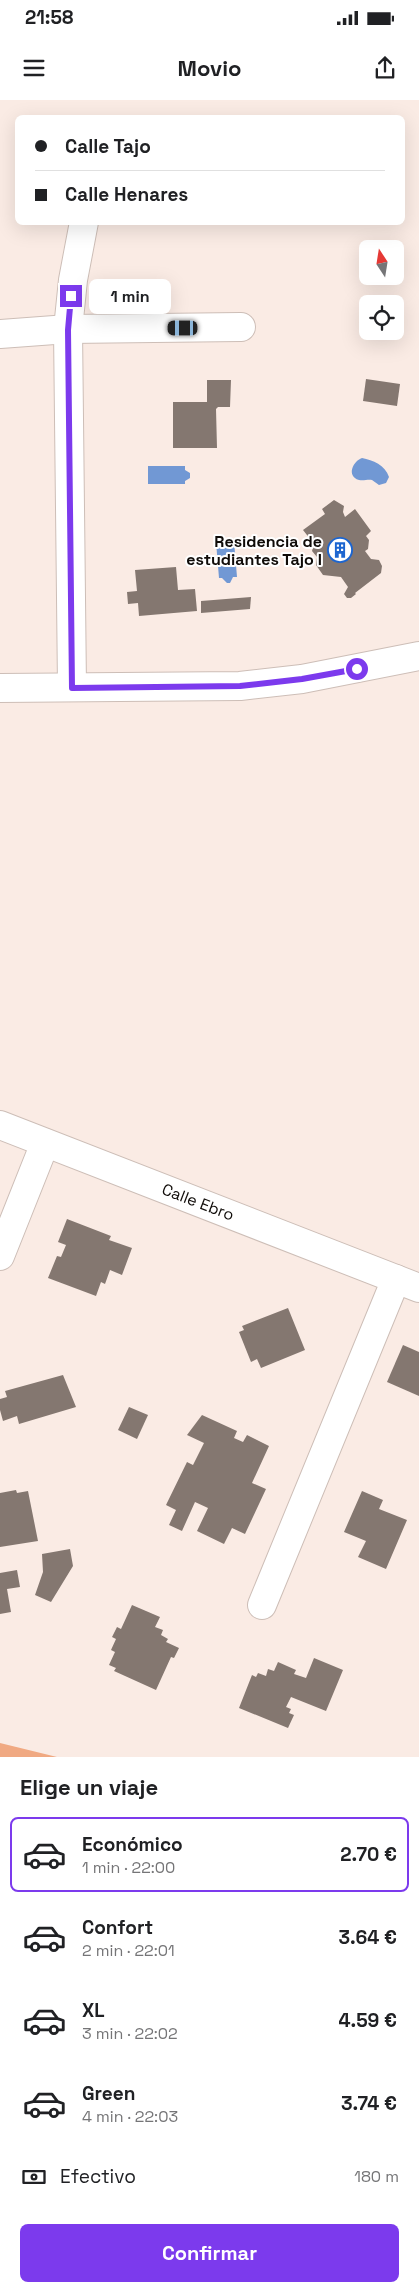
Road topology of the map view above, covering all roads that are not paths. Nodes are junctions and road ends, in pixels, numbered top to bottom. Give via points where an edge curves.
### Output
1 (83, 225) edge
2 (241, 327) dead end
3 (68, 330) junction
4 (0, 334) edge
5 (419, 656) edge
6 (0, 688) edge
7 (72, 688) junction
8 (0, 1125) edge
9 (45, 1143) junction
10 (0, 1256) edge
11 (408, 1283) edge
12 (262, 1605) dead end

1 - 3 street
2 - 3 street
3 - 4 street
3 - 7 street
5 - 7 street via 302,679 240,686
6 - 7 street
8 - 9 street, Calle Ebro
9 - 10 street
9 - 11 street, Calle Ebro
11 - 12 street, Calle Ebro

